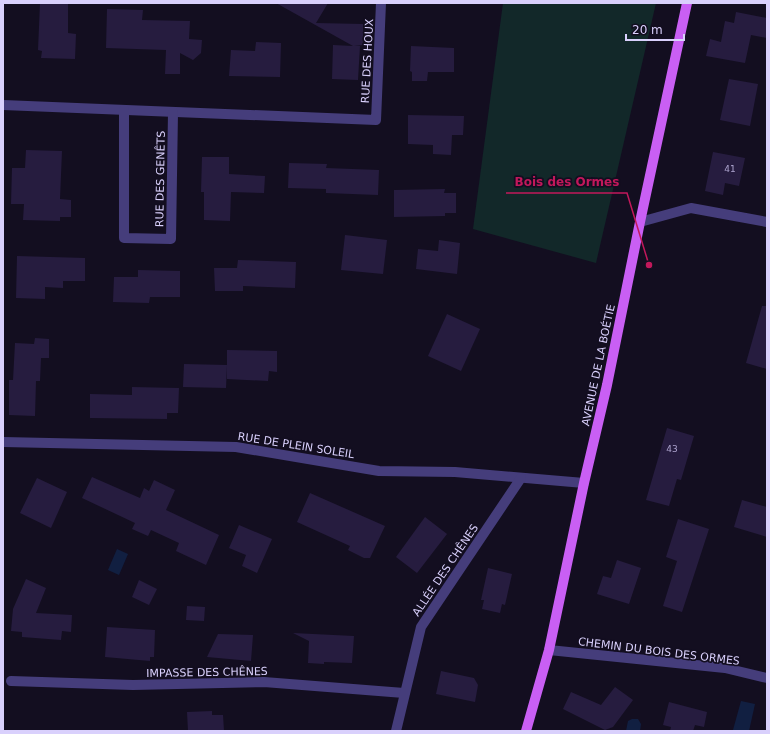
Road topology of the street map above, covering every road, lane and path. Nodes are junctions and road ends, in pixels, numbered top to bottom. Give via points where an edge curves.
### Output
1 (381, 3) edge
2 (687, 3) edge
3 (3, 105) edge
4 (124, 110) junction
5 (173, 112) junction
6 (640, 222) junction
7 (767, 222) edge
8 (3, 442) edge
9 (521, 478) junction
10 (584, 483) junction
11 (549, 650) junction
12 (767, 678) edge
13 (11, 681) dead end
14 (404, 693) junction
15 (396, 731) edge
16 (526, 731) edge

1 - 5 street, RUE DES HOUX via 376,120
2 - 6 main road, AVENUE DE LA BOÉTIE
3 - 4 street
4 - 5 street
4 - 5 street, RUE DES GENÊTS via 124,238 171,239
6 - 7 street via 691,208
6 - 10 main road, AVENUE DE LA BOÉTIE via 608,385
8 - 9 street, RUE DE PLEIN SOLEIL via 236,447 379,471 455,472
9 - 10 street, RUE DE PLEIN SOLEIL
9 - 14 street, ALLÉE DES CHÊNES via 420,627
10 - 11 main road, AVENUE DE LA BOÉTIE
11 - 12 street, CHEMIN DU BOIS DES ORMES via 726,668
11 - 16 main road, AVENUE DE LA BOÉTIE
13 - 14 street, IMPASSE DES CHÊNES via 132,685 264,682
14 - 15 street, ALLÉE DES CHÊNES

